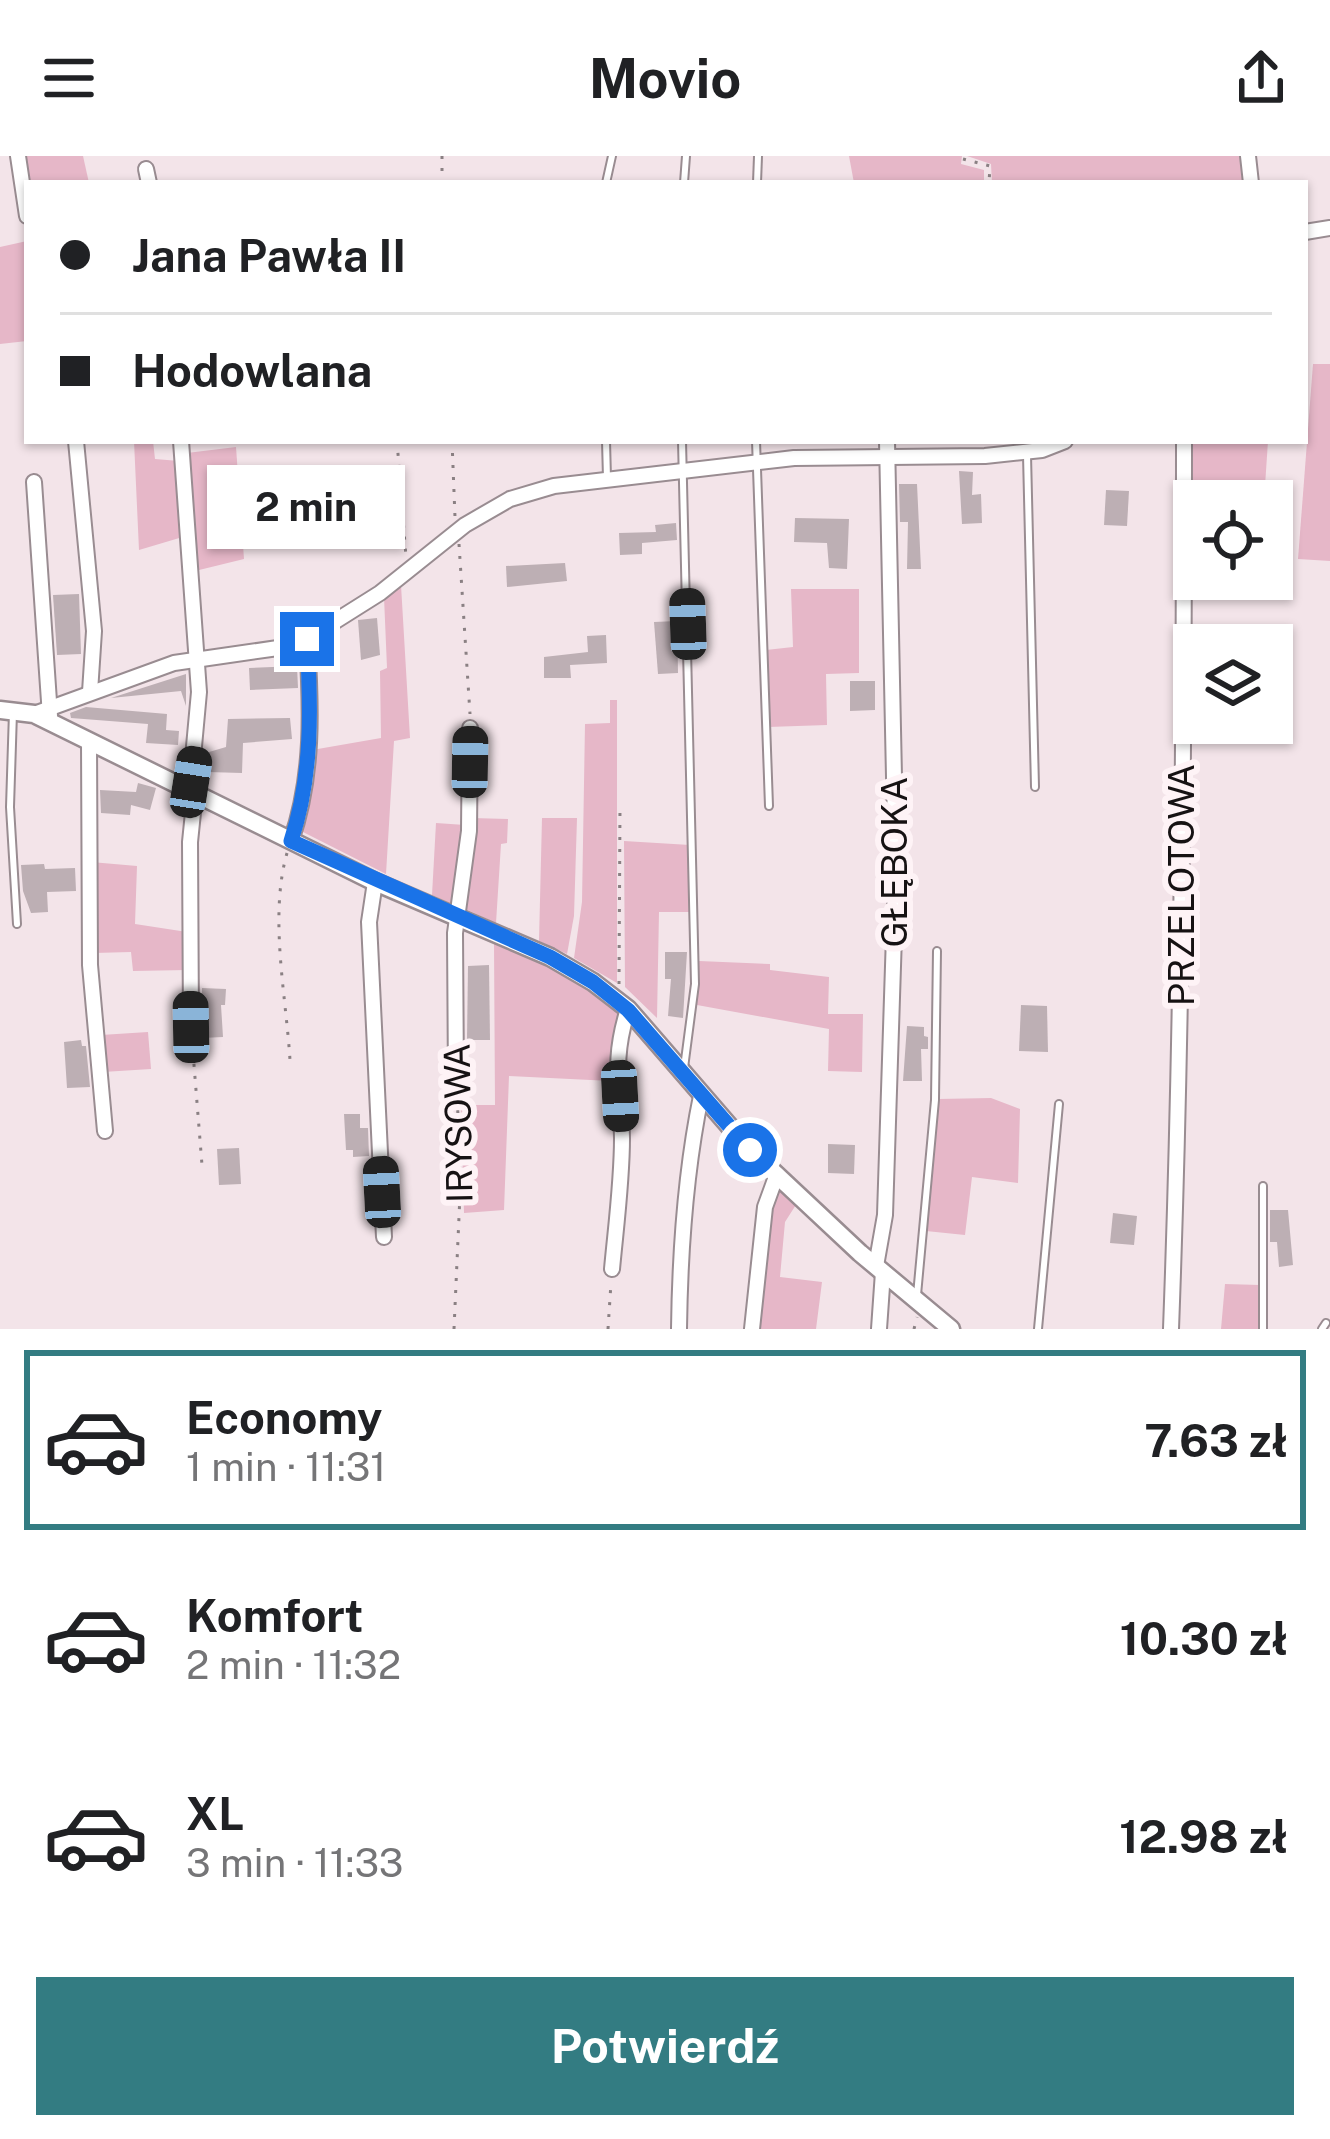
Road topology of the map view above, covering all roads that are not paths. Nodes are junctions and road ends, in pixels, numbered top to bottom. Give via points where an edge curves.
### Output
1 (18, 156) edge
2 (24, 196) edge
3 (76, 444) edge
4 (182, 444) edge
5 (606, 444) edge
6 (682, 444) edge
7 (756, 444) edge
8 (887, 444) edge
9 (1054, 444) edge
10 (1184, 444) edge
11 (1027, 451) junction
12 (887, 458) junction
13 (756, 462) junction
14 (682, 469) junction
15 (607, 481) junction
16 (34, 482) dead end
17 (307, 639) junction
18 (196, 661) junction
19 (90, 692) junction
20 (7, 711) edge
21 (45, 715) junction
22 (470, 728) road end
23 (88, 741) junction
24 (1035, 787) dead end
25 (192, 791) junction
26 (769, 806) dead end
27 (291, 841) junction
28 (375, 882) junction
29 (458, 917) junction
30 (17, 924) dead end
31 (937, 951) dead end
32 (624, 1006) junction
33 (191, 1027) road end
34 (683, 1071) junction
35 (456, 1083) road end
36 (701, 1096) junction
37 (1059, 1104) dead end
38 (105, 1131) dead end
39 (777, 1174) junction
40 (1262, 1186) dead end
41 (384, 1237) dead end
42 (612, 1269) road end
43 (880, 1269) junction
44 (917, 1300) junction
45 (679, 1329) edge
46 (752, 1329) edge
47 (879, 1329) edge
48 (951, 1329) edge
49 (1038, 1329) edge
50 (1171, 1329) edge
51 (1263, 1329) edge

1 - 2 street
3 - 19 street via 94,632
4 - 18 street
5 - 15 lane
6 - 14 lane
7 - 13 lane
8 - 12 street, GŁĘBOKA
9 - 11 street
10 - 50 street, PRZELOTOWA via 1184,995
11 - 12 street
11 - 24 lane
12 - 13 street
12 - 43 street, GŁĘBOKA via 896,897
13 - 14 street
13 - 26 lane
14 - 15 street
14 - 34 lane via 695,984
15 - 17 street via 510,499
16 - 21 street
17 - 18 street
17 - 27 street via 307,772
18 - 19 street
18 - 25 street
19 - 21 street
20 - 21 street
20 - 30 lane
21 - 23 street
22 - 29 street, IRYSOWA
23 - 25 street
23 - 38 street via 90,964
25 - 27 street
25 - 33 street
27 - 28 street
28 - 29 street
28 - 41 street via 369,922
29 - 32 street via 550,957
29 - 35 street, IRYSOWA
31 - 44 lane via 935,1100
32 - 34 street
32 - 42 street via 614,1070 622,1143
34 - 36 street
36 - 39 street
36 - 45 street via 680,1244
37 - 49 lane
39 - 43 street
39 - 46 street via 765,1207
40 - 51 lane
43 - 44 street
43 - 47 street, GŁĘBOKA
44 - 48 street

